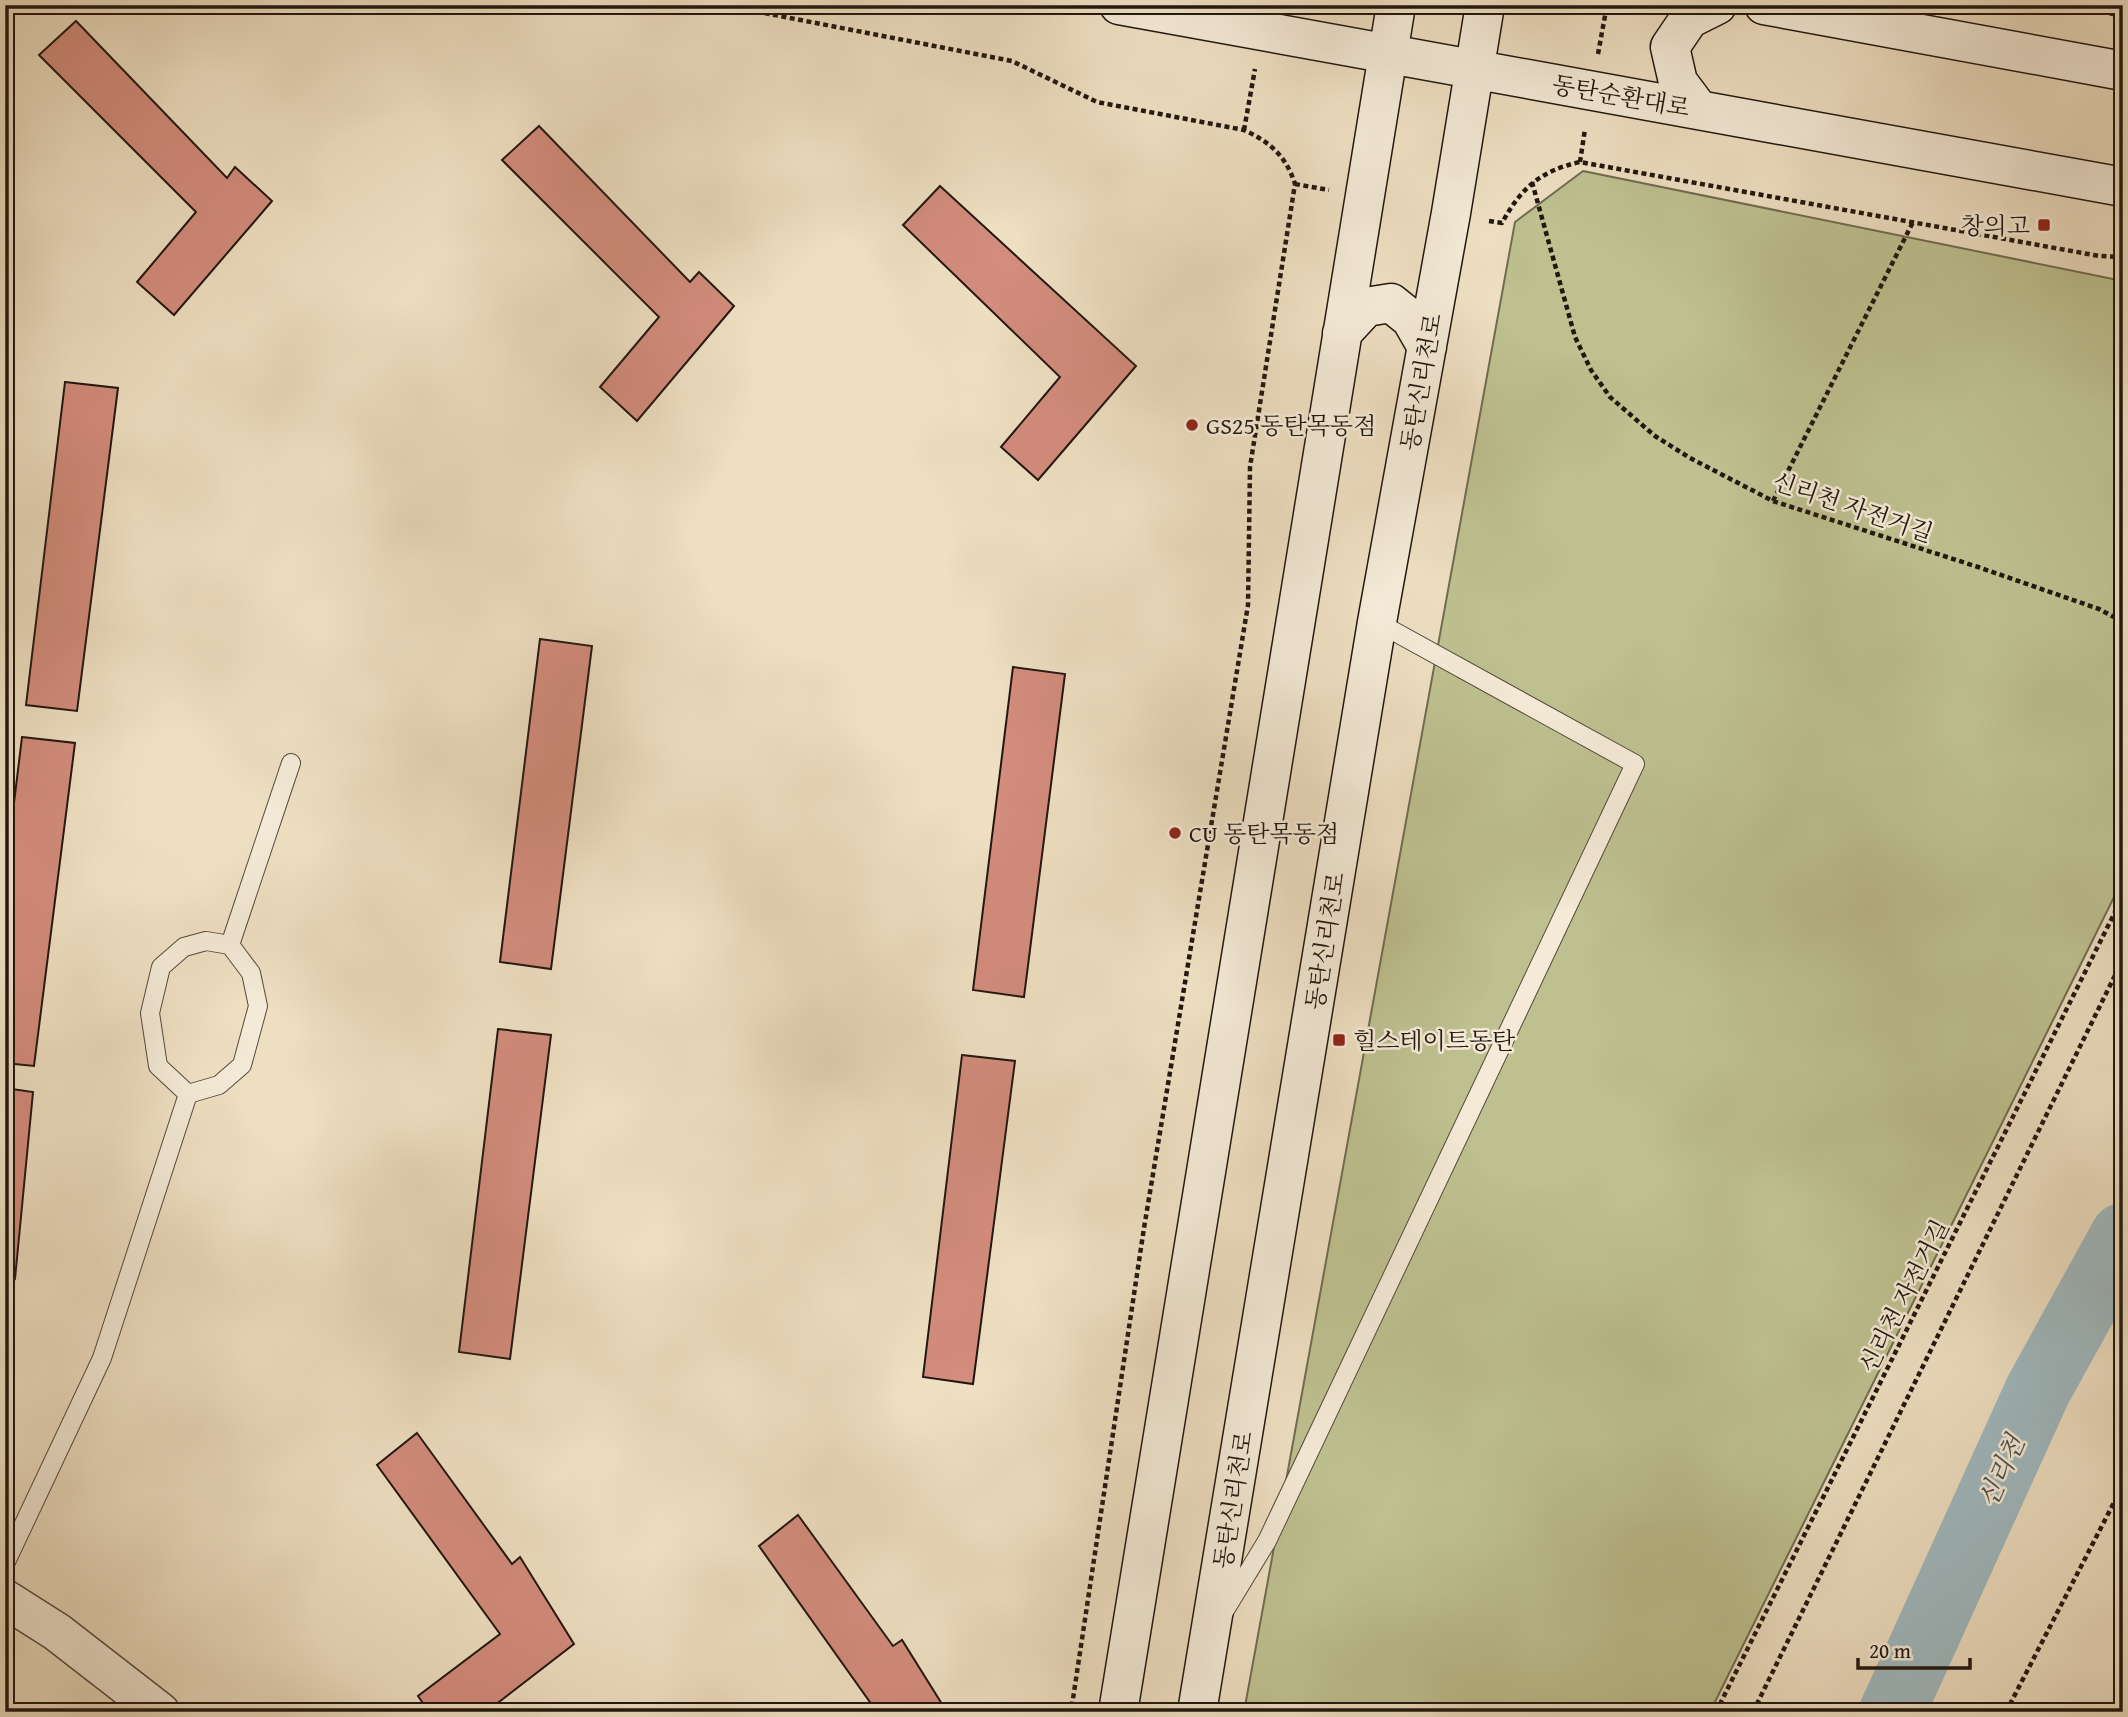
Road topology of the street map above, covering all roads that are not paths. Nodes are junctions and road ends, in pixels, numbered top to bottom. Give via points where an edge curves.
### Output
1 (1396, 5) edge
2 (1485, 5) edge
3 (1717, 5) edge
4 (1764, 5) edge
5 (1149, 7) edge
6 (1387, 54) junction
7 (1474, 69) junction
8 (2123, 71) edge
9 (1699, 110) junction
10 (2123, 187) edge
11 (1342, 333) junction
12 (1427, 347) junction
13 (1377, 622) junction
14 (291, 763) dead end
15 (230, 945) junction
16 (188, 1094) junction
17 (5, 1564) edge
18 (5, 1599) edge
19 (1210, 1635) junction
20 (160, 1712) edge
21 (1118, 1712) edge
22 (1197, 1712) edge

1 - 6 main road
2 - 7 main road, 동탄신리천로
3 - 9 main road via 1689,19 1670,47 1678,82
4 - 8 main road
5 - 6 main road, 동탄순환대로
6 - 7 main road, 동탄순환대로
6 - 11 main road
7 - 9 main road, 동탄순환대로
7 - 12 main road, 동탄신리천로
9 - 10 main road, 동탄순환대로
11 - 12 main road via 1366,307 1391,303 1410,319
11 - 21 main road
12 - 13 main road, 동탄신리천로
13 - 19 main road, 동탄신리천로
13 - 19 lane via 1635,764 1267,1541
14 - 15 lane
15 - 16 lane via 251,973 258,1006 242,1065 219,1086
15 - 16 lane via 206,941 184,947 161,967 150,1013 158,1066
16 - 17 lane via 102,1358
18 - 20 main road via 57,1632
19 - 22 main road, 동탄신리천로

